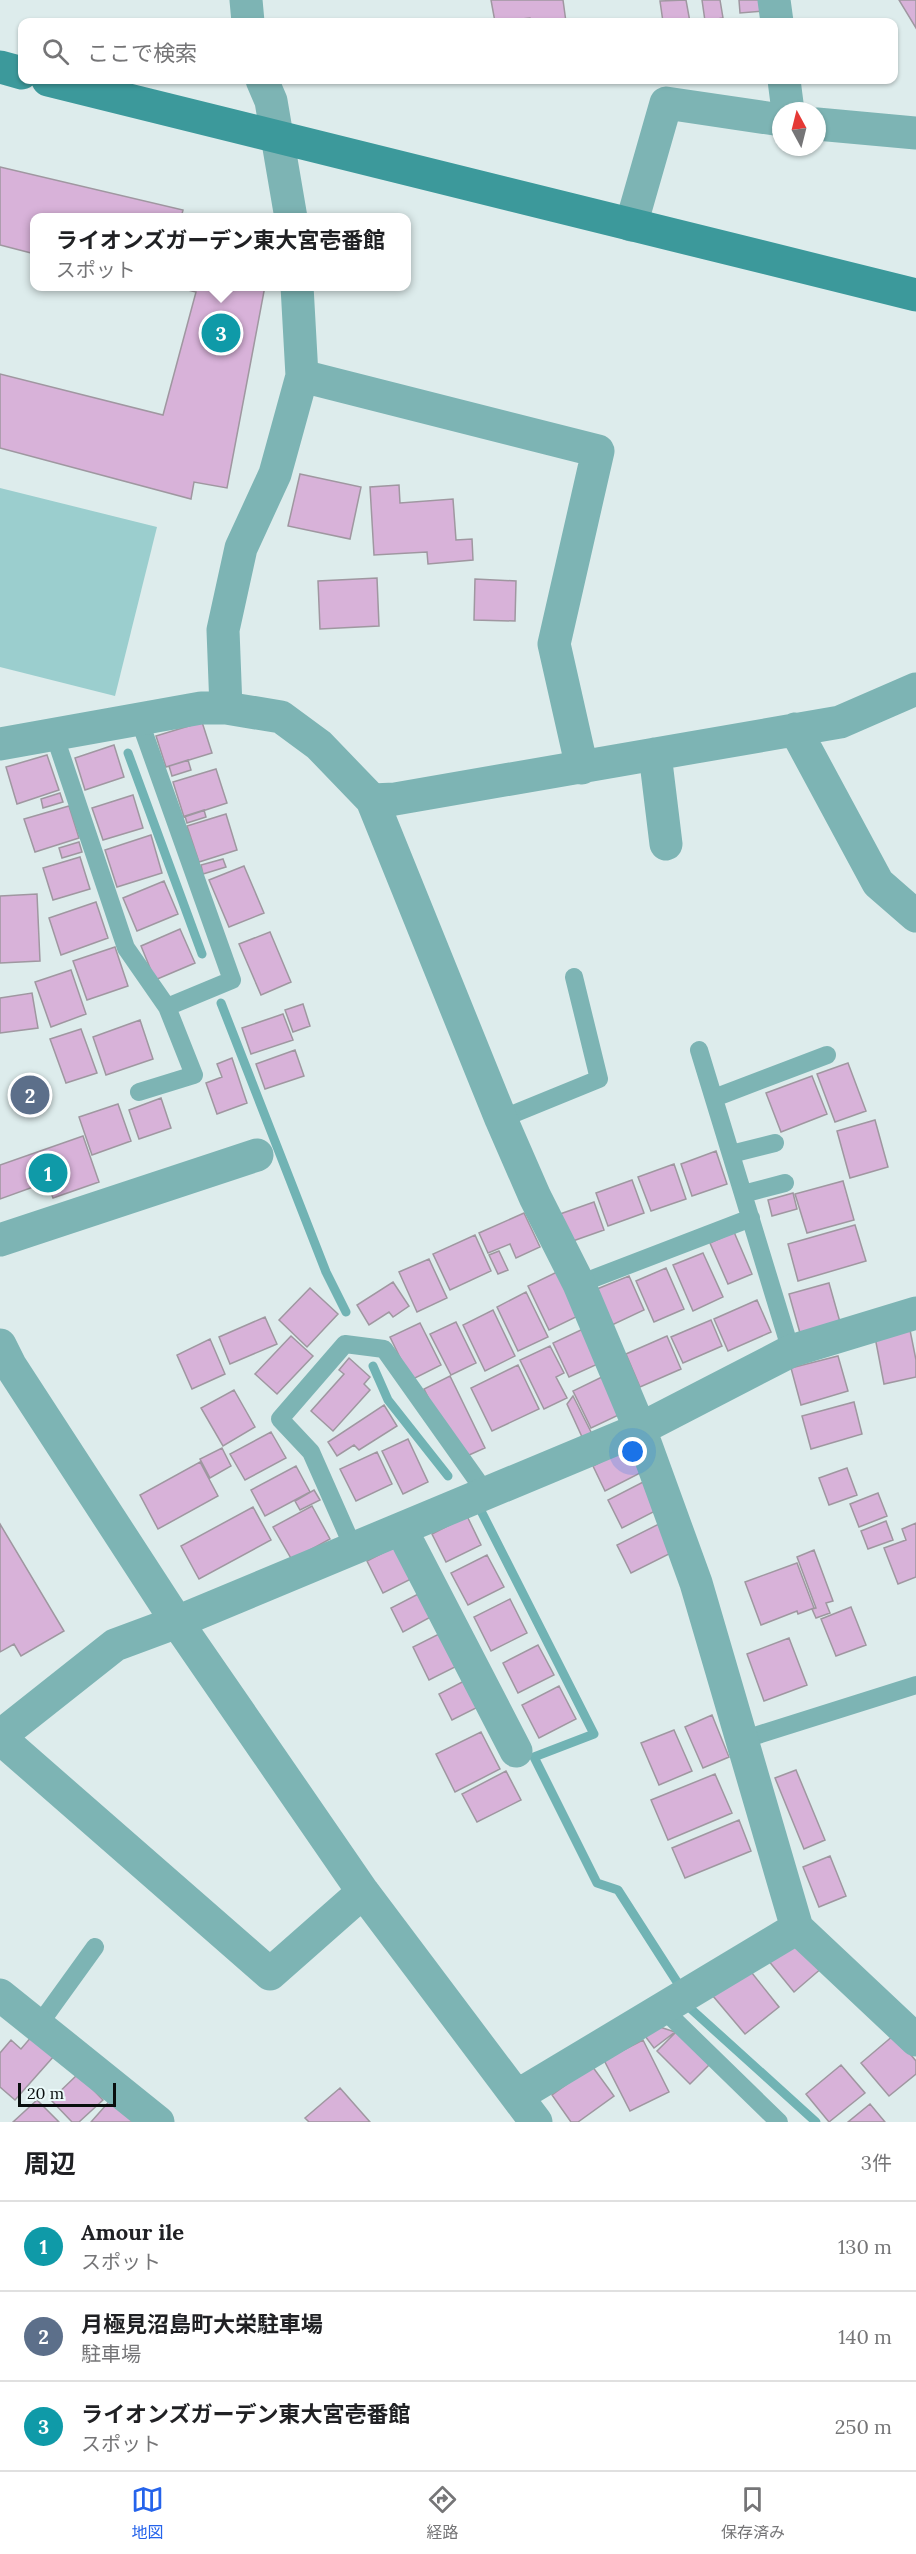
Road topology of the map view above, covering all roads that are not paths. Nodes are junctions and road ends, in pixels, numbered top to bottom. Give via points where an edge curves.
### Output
1 (246, 0) edge
2 (774, 0) edge
3 (248, 18) edge
4 (776, 18) edge
5 (0, 67) edge
6 (18, 72) edge
7 (64, 84) edge
8 (263, 84) edge
9 (785, 84) edge
10 (787, 102) edge
11 (772, 119) edge
12 (826, 125) edge
13 (916, 133) edge
14 (275, 137) junction
15 (290, 213) edge
16 (631, 225) junction
17 (297, 291) edge
18 (916, 295) edge
19 (302, 376) junction
20 (916, 689) edge
21 (226, 708) junction
22 (139, 719) junction
23 (795, 729) junction
24 (54, 734) junction
25 (0, 744) edge
26 (655, 754) junction
27 (582, 768) junction
28 (372, 800) junction
29 (666, 844) dead end
30 (915, 914) edge
31 (574, 977) dead end
32 (167, 1007) junction
33 (699, 1050) dead end
34 (827, 1055) dead end
35 (139, 1092) dead end
36 (714, 1098) junction
37 (501, 1119) junction
38 (775, 1143) dead end
39 (731, 1154) junction
40 (257, 1155) dead end
41 (785, 1183) dead end
42 (743, 1194) junction
43 (751, 1218) junction
44 (0, 1240) edge
45 (579, 1284) junction
46 (916, 1313) edge
47 (0, 1345) edge
48 (791, 1351) junction
49 (640, 1429) junction
50 (486, 1493) junction
51 (400, 1529) junction
52 (353, 1547) junction
53 (177, 1622) junction
54 (916, 1685) edge
55 (0, 1737) edge
56 (742, 1740) junction
57 (516, 1751) dead end
58 (363, 1892) junction
59 (797, 1928) junction
60 (95, 1947) dead end
61 (0, 1995) edge
62 (663, 2009) junction
63 (38, 2026) junction
64 (916, 2040) edge
65 (517, 2096) junction
66 (158, 2122) edge
67 (536, 2122) edge
68 (779, 2122) edge

1 - 3 street
2 - 4 street
5 - 6 street
7 - 14 street
8 - 14 street via 271,101
9 - 10 street
11 - 16 street via 666,104
12 - 13 street
14 - 15 street
14 - 16 street
16 - 18 street
17 - 19 street
19 - 21 street via 275,474 241,548 223,630
19 - 27 street via 598,451 554,644
20 - 23 street via 840,722
21 - 22 street via 201,708
21 - 28 street via 281,717 319,745
22 - 24 street
22 - 32 lane via 232,980
23 - 26 street
23 - 30 street via 878,883
24 - 25 street
24 - 32 lane via 126,948
26 - 27 street
26 - 29 street
27 - 28 street
28 - 37 street
31 - 37 lane via 599,1079
32 - 35 lane via 194,1075
33 - 36 lane
34 - 36 lane
36 - 39 lane
37 - 45 street
38 - 39 lane
39 - 42 lane
40 - 44 street
41 - 42 lane
42 - 43 lane
43 - 45 lane
43 - 48 lane
45 - 49 street
46 - 48 street
47 - 53 street
48 - 49 street
49 - 50 street
49 - 56 street via 696,1583
50 - 51 street
50 - 52 lane via 384,1349 345,1344 280,1419 311,1452
51 - 52 street
51 - 57 street
52 - 53 street
53 - 55 street via 115,1646
53 - 58 street
54 - 56 lane
55 - 58 street via 270,1974
56 - 59 street
58 - 65 street
59 - 62 street
59 - 64 street
60 - 63 lane
61 - 63 street
62 - 65 street
62 - 68 lane
63 - 66 street
65 - 67 street

